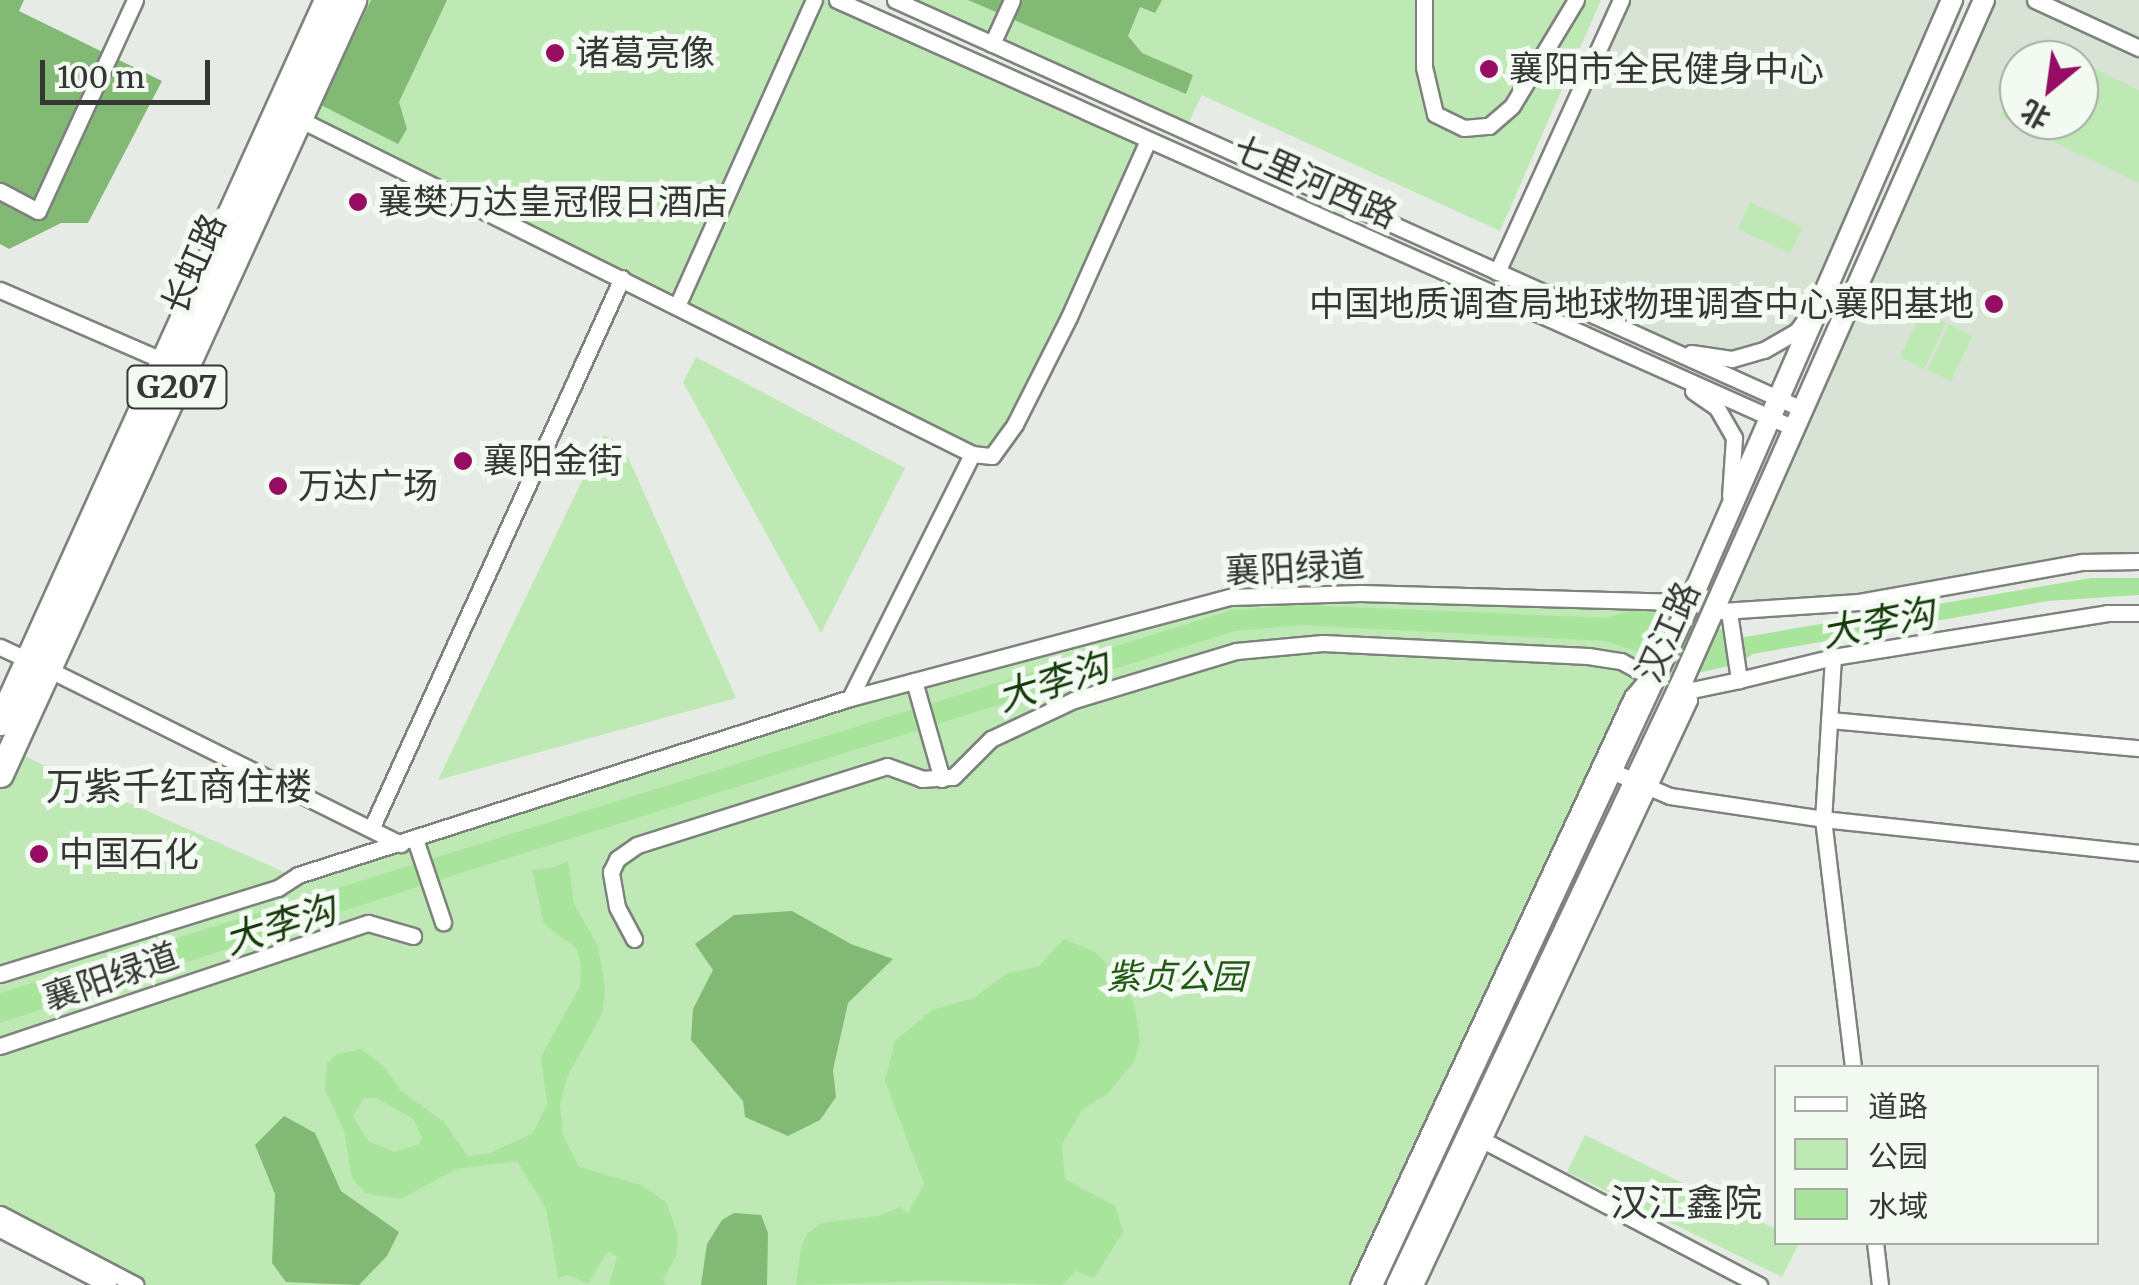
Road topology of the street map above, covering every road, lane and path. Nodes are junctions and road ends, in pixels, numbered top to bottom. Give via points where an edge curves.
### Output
1 (135, 0) edge
2 (327, 0) edge
3 (353, 0) edge
4 (814, 0) edge
5 (837, 0) edge
6 (895, 0) edge
7 (1012, 0) edge
8 (1576, 0) edge
9 (1620, 0) edge
10 (1952, 0) edge
11 (1984, 0) edge
12 (2035, 0) edge
13 (1421, 4) edge
14 (992, 44) junction
15 (2139, 48) edge
16 (299, 119) junction
17 (1148, 140) junction
18 (0, 191) edge
19 (1497, 272) junction
20 (622, 278) junction
21 (0, 290) edge
22 (1825, 292) junction
23 (677, 306) junction
24 (1672, 350) junction
25 (164, 361) junction
26 (1661, 369) junction
27 (1774, 408) junction
28 (1798, 418) junction
29 (972, 454) junction
30 (1725, 520) junction
31 (2139, 561) edge
32 (1690, 602) junction
33 (2139, 613) edge
34 (1725, 616) junction
35 (0, 647) edge
36 (1832, 657) junction
37 (38, 665) junction
38 (1654, 672) junction
39 (1739, 674) junction
40 (1686, 684) junction
41 (915, 685) junction
42 (850, 698) junction
43 (1829, 720) junction
44 (0, 722) edge
45 (2139, 748) edge
46 (1606, 769) junction
47 (0, 774) edge
48 (942, 779) junction
49 (1642, 783) junction
50 (1823, 818) junction
51 (372, 826) junction
52 (411, 842) junction
53 (2139, 853) edge
54 (442, 922) dead end
55 (413, 936) dead end
56 (634, 939) dead end
57 (0, 974) edge
58 (0, 1046) edge
59 (1853, 1065) edge
60 (1475, 1137) junction
61 (0, 1214) edge
62 (0, 1229) edge
63 (1874, 1245) edge
64 (108, 1285) edge
65 (136, 1285) edge
66 (1358, 1285) edge
67 (1372, 1285) edge
68 (1396, 1285) edge
69 (1415, 1285) edge
70 (1759, 1285) edge
71 (1880, 1285) edge

1 - 18 street via 38,211
2 - 25 highway, 长虹路 / G207
3 - 16 highway, 长虹路 / G207
4 - 23 street
5 - 17 street, 七里河西路
6 - 14 street, 七里河西路
7 - 14 street
8 - 13 street via 1512,106 1489,126 1464,128 1435,114
9 - 19 street
10 - 22 main road, 汉江路
11 - 28 main road, 汉江路
12 - 15 street
14 - 19 street, 七里河西路
16 - 20 street
16 - 37 highway, 长虹路 / G207
17 - 26 street, 七里河西路
17 - 29 street via 1015,424 992,456
19 - 24 street, 七里河西路
20 - 23 street
20 - 51 street
21 - 25 street
22 - 24 street via 1797,331 1764,350 1732,359
22 - 27 main road, 汉江路
23 - 29 street
24 - 27 street, 七里河西路
25 - 37 highway, 长虹路 / G207
26 - 27 street, 七里河西路
26 - 30 street via 1717,408 1734,438
27 - 28 street
27 - 30 main road, 汉江路
28 - 34 main road, 汉江路
29 - 42 street
30 - 32 main road, 汉江路
31 - 34 street via 2082,562 1859,602
32 - 38 main road, 汉江路
32 - 41 street, 襄阳绿道 via 1360,593 1230,597
33 - 36 street
34 - 39 street
34 - 40 main road, 汉江路
35 - 37 street
36 - 39 street
36 - 43 street
37 - 44 highway, 长虹路 / G207
37 - 47 highway, 长虹路 / G207
37 - 51 street
38 - 46 main road, 汉江路
38 - 48 street via 1588,656 1323,642 1236,651 1074,700 991,739 968,766
39 - 40 street
40 - 49 main road, 汉江路
41 - 42 street, 襄阳绿道
41 - 48 street
42 - 52 street, 襄阳绿道
43 - 45 street
43 - 50 street
46 - 49 street
46 - 66 street
46 - 67 main road, 汉江路
48 - 56 street via 887,766 637,845 610,872 617,908
49 - 50 street via 1670,796
49 - 60 main road, 汉江路
50 - 53 street
50 - 59 street
51 - 52 street
52 - 54 street
52 - 57 street, 襄阳绿道
55 - 58 street, 襄阳绿道 via 368,923
60 - 68 main road, 汉江路
60 - 69 street
60 - 70 street
61 - 65 street
62 - 64 street
63 - 71 street

